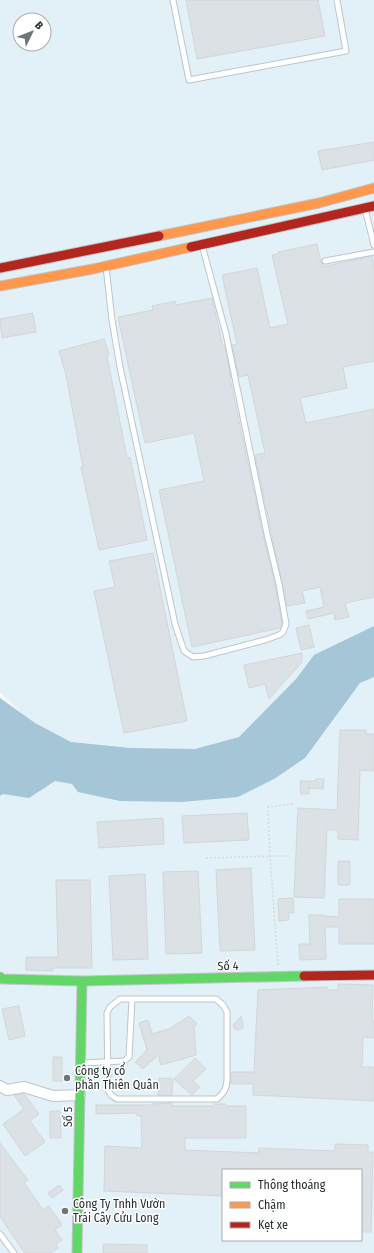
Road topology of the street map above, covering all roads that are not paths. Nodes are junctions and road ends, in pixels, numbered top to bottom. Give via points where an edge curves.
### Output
1 (173, 0) edge
2 (337, 0) edge
3 (374, 188) edge
4 (369, 207) edge
5 (202, 244) junction
6 (374, 245) edge
7 (374, 252) edge
8 (325, 261) dead end
9 (106, 266) junction
10 (0, 268) edge
11 (0, 286) edge
12 (374, 975) edge
13 (0, 977) edge
14 (82, 981) junction
15 (132, 999) junction
16 (108, 1062) junction
17 (81, 1063) junction
18 (0, 1086) edge
19 (80, 1095) junction
20 (0, 1234) edge
21 (14, 1253) edge
22 (77, 1253) edge

1 - 2 lane via 189,80 346,51
3 - 10 street via 311,205
4 - 5 street
4 - 6 lane
5 - 9 street
5 - 9 lane via 226,334 286,624 279,635 204,656 192,656 184,651 175,624 120,367
7 - 8 lane
9 - 11 street
12 - 14 street, Số 4
13 - 14 street, Số 4 via 20,980
14 - 17 street, Số 5
15 - 16 lane via 129,1057 124,1061
15 - 16 lane via 120,999 107,1013
15 - 16 lane via 216,999 223,1005 227,1012 227,1088 217,1099 117,1099 108,1090
16 - 17 lane
17 - 19 street, Số 5
18 - 19 street via 7,1090 24,1087 53,1096
19 - 22 street, Số 5
20 - 21 lane

